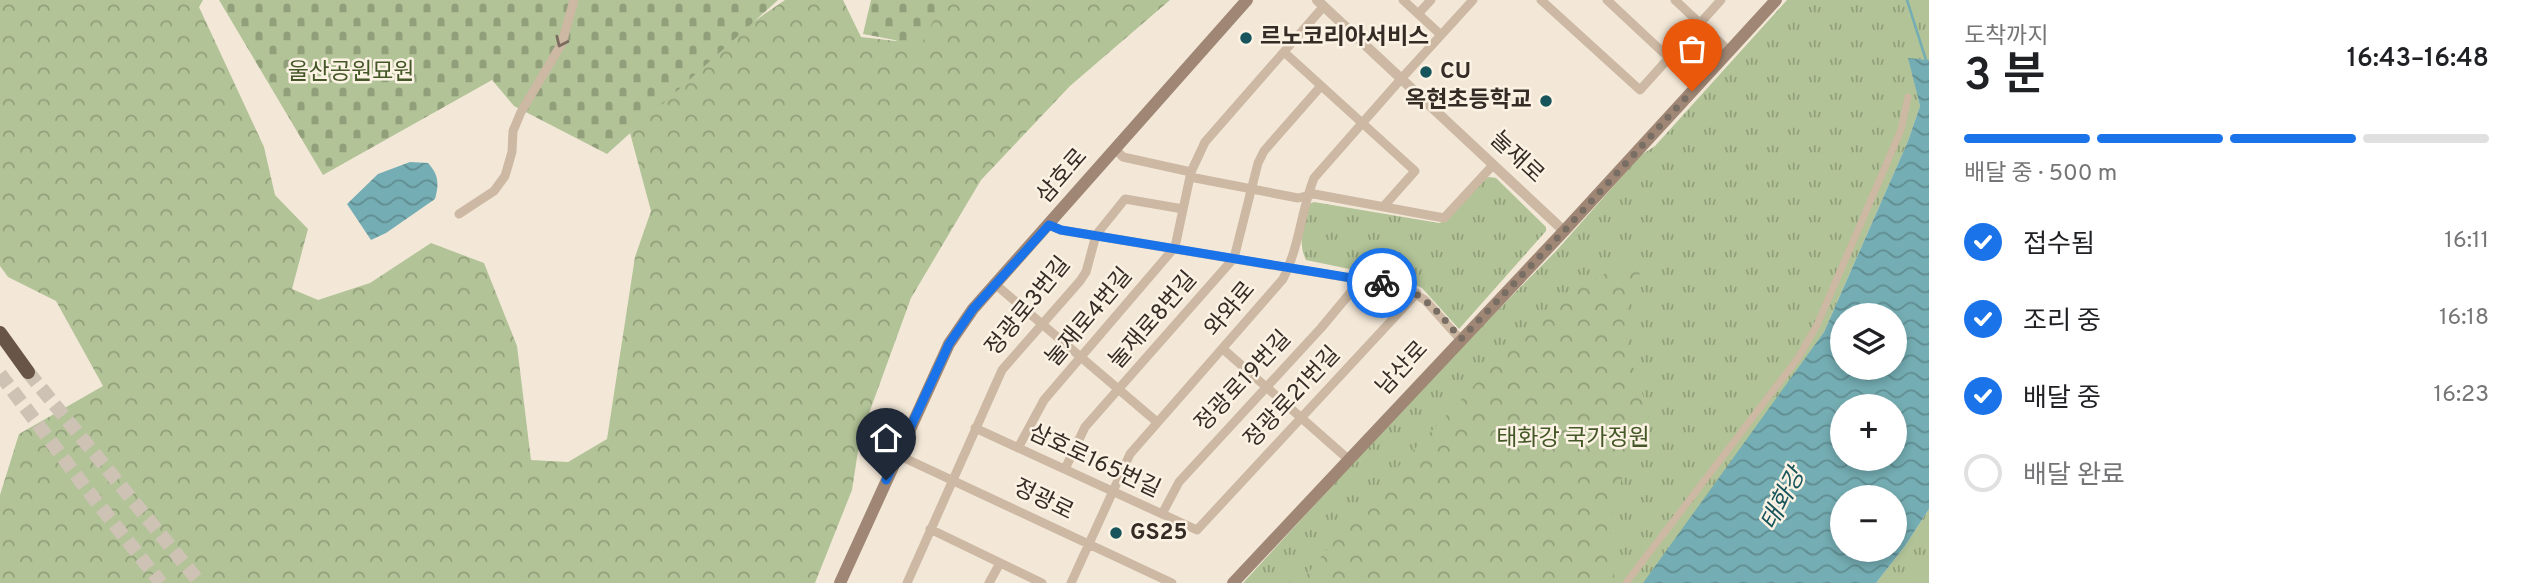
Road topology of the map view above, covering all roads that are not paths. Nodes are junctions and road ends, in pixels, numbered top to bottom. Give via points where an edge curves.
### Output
1 (574, 0) edge
2 (1247, 0) edge
3 (1403, 0) edge
4 (1431, 0) edge
5 (1473, 0) edge
6 (1541, 0) edge
7 (1607, 0) edge
8 (1675, 0) edge
9 (1721, 0) edge
10 (1776, 0) edge
11 (1320, 3) edge
12 (1418, 14) junction
13 (1700, 24) junction
14 (1441, 35) junction
15 (1728, 50) junction
16 (1284, 52) junction
17 (1669, 58) junction
18 (1401, 79) junction
19 (1321, 86) junction
20 (1908, 97) dead end
21 (1362, 123) junction
22 (1115, 149) junction
23 (1493, 166) junction
24 (1190, 175) junction
25 (1251, 188) junction
26 (1307, 195) junction
27 (1383, 207) junction
28 (1183, 209) junction
29 (459, 214) dead end
30 (1049, 225) junction
31 (1564, 231) junction
32 (1096, 235) junction
33 (1175, 247) junction
34 (1234, 258) junction
35 (1289, 267) junction
36 (1361, 281) junction
37 (995, 284) junction
38 (1417, 293) junction
39 (1043, 324) junction
40 (0, 333) edge
41 (1461, 339) junction
42 (1223, 349) junction
43 (1082, 358) junction
44 (28, 372) tunnel mouth
45 (1266, 387) junction
46 (1120, 390) junction
47 (1301, 418) junction
48 (1157, 422) junction
49 (975, 428) junction
50 (1018, 448) junction
51 (898, 455) junction
52 (1348, 459) junction
53 (1065, 470) junction
54 (952, 479) junction
55 (1112, 492) junction
56 (1162, 514) junction
57 (930, 529) junction
58 (1197, 530) joint
59 (1089, 544) junction
60 (1000, 563) junction
61 (840, 583) edge
62 (907, 583) edge
63 (989, 583) edge
64 (1042, 583) edge
65 (1070, 583) edge
66 (1172, 583) edge
67 (1233, 583) edge
68 (1626, 583) edge

1 -> 29 street via 562,43 513,131 505,176 494,191
2 - 22 main road, 삼호로
3 - 12 street
4 - 12 street
5 - 14 street, 와와로
6 - 17 street via 1640,90
7 - 17 street
8 - 13 street
9 - 13 street
10 - 15 main road, 남산로
11 - 16 street, 눌재로4번길
11 - 18 street, 눌재로
12 - 14 street
13 - 15 street
13 - 17 street
14 - 18 street, 와와로
15 - 31 main road, 남산로
16 - 19 street
16 - 24 street, 눌재로4번길 via 1205,142
18 - 21 street, 와와로
18 - 23 street, 눌재로
19 - 21 street
19 - 25 street, 눌재로8번길 via 1265,152
20 - 68 street via 1901,130 1817,325 1798,358
21 - 26 street, 와와로 via 1317,174
21 - 27 street via 1415,171
22 - 24 street via 1123,157
22 - 30 main road, 삼호로
23 - 27 street via 1444,218
23 - 31 street, 눌재로
24 - 25 street
24 - 28 street, 눌재로4번길
25 - 26 street via 1298,198
25 - 34 street, 눌재로8번길
26 - 27 street
26 - 35 street, 와와로
28 - 32 street via 1125,198
28 - 33 street, 눌재로4번길
30 - 32 street
30 - 37 main road, 삼호로
31 - 41 main road, 남산로
32 - 33 street
32 - 39 street, 정광로3번길 via 1086,272
33 - 34 street
33 - 43 street, 눌재로4번길
34 - 35 street
34 - 46 street, 눌재로8번길
35 - 36 street
35 - 42 street, 와와로
36 - 38 street
36 - 45 street, 정광로19번길
37 - 39 street
37 - 51 main road, 삼호로 via 949,344
38 - 41 street
38 - 47 street, 정광로21번길
39 - 43 street
39 - 49 street, 정광로3번길 via 1002,370
40 - 44 highway
41 - 52 main road, 남산로
42 - 45 street
42 - 48 street, 와와로
43 - 46 street
43 - 50 street, 눌재로4번길 via 1044,400
45 - 47 street
45 - 56 street, 정광로19번길 via 1179,482
46 - 48 street
46 - 53 street, 눌재로8번길 via 1086,427
47 - 52 street
47 - 58 street, 정광로21번길
48 - 55 street, 와와로 via 1130,454
49 - 50 street, 삼호로165번길
49 - 54 street, 정광로3번길
50 - 53 street, 삼호로165번길
51 - 54 street, 정광로
51 - 61 main road, 삼호로
52 - 67 main road, 남산로
53 - 55 street, 삼호로165번길
54 - 57 street, 정광로3번길
54 - 59 street, 정광로
55 - 56 street, 삼호로165번길
55 - 59 street, 와와로
56 - 58 street, 삼호로165번길
57 - 60 street
57 - 62 street, 정광로3번길
59 - 65 street, 와와로
59 - 66 street, 정광로
60 - 63 street
60 - 64 street

